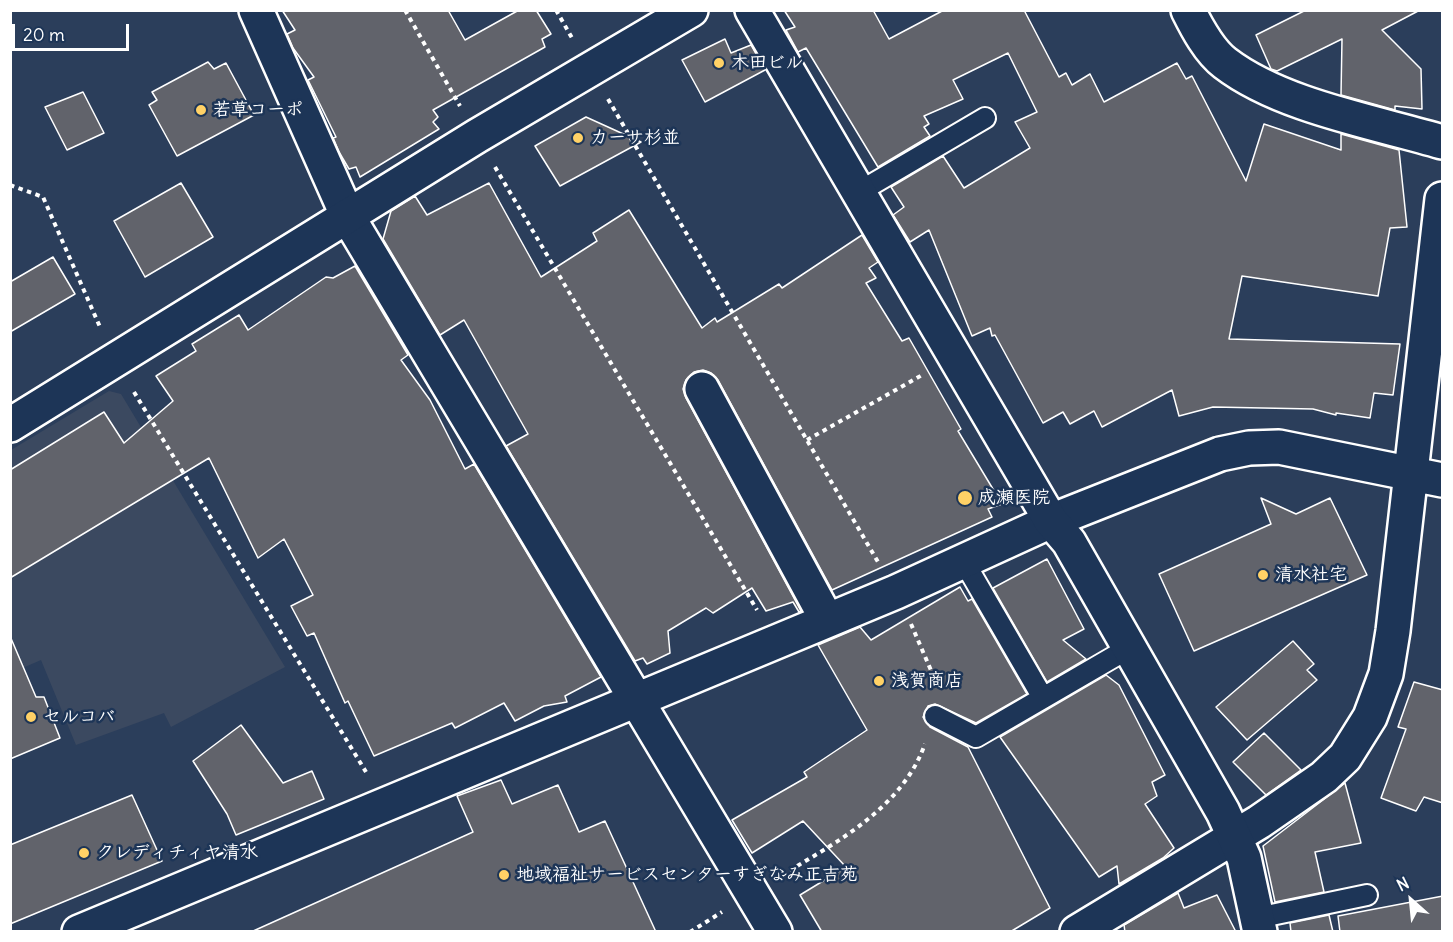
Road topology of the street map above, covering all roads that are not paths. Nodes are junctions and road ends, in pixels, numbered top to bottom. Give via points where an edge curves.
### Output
1 (256, 10) edge
2 (691, 10) edge
3 (752, 10) edge
4 (1188, 10) edge
5 (985, 118) dead end
6 (1443, 142) edge
7 (859, 192) junction
8 (1443, 200) edge
9 (348, 217) junction
10 (702, 389) dead end
11 (10, 425) edge
12 (1409, 473) junction
13 (1443, 480) edge
14 (1051, 521) junction
15 (963, 560) junction
16 (827, 620) junction
17 (1129, 648) junction
18 (1043, 698) junction
19 (638, 699) junction
20 (935, 716) dead end
21 (1235, 837) junction
22 (1367, 895) dead end
23 (1258, 925) edge
24 (79, 932) edge
25 (775, 932) edge
26 (1077, 932) edge

1 - 9 street
2 - 9 street
3 - 7 street
4 - 6 street via 1196,27 1224,62 1281,95
5 - 7 lane
7 - 14 street
8 - 12 street
9 - 11 street
9 - 19 street
10 - 16 street
12 - 13 street
12 - 14 street via 1279,447 1249,448 1220,454
12 - 21 street via 1386,674 1370,717 1345,756 1324,777
14 - 15 street
14 - 17 street via 1069,542
15 - 16 street
15 - 18 lane
16 - 19 street
17 - 18 lane
17 - 21 street
18 - 20 lane via 976,737
19 - 24 street
19 - 25 street
21 - 23 street via 1244,858
21 - 26 street
22 - 23 lane

